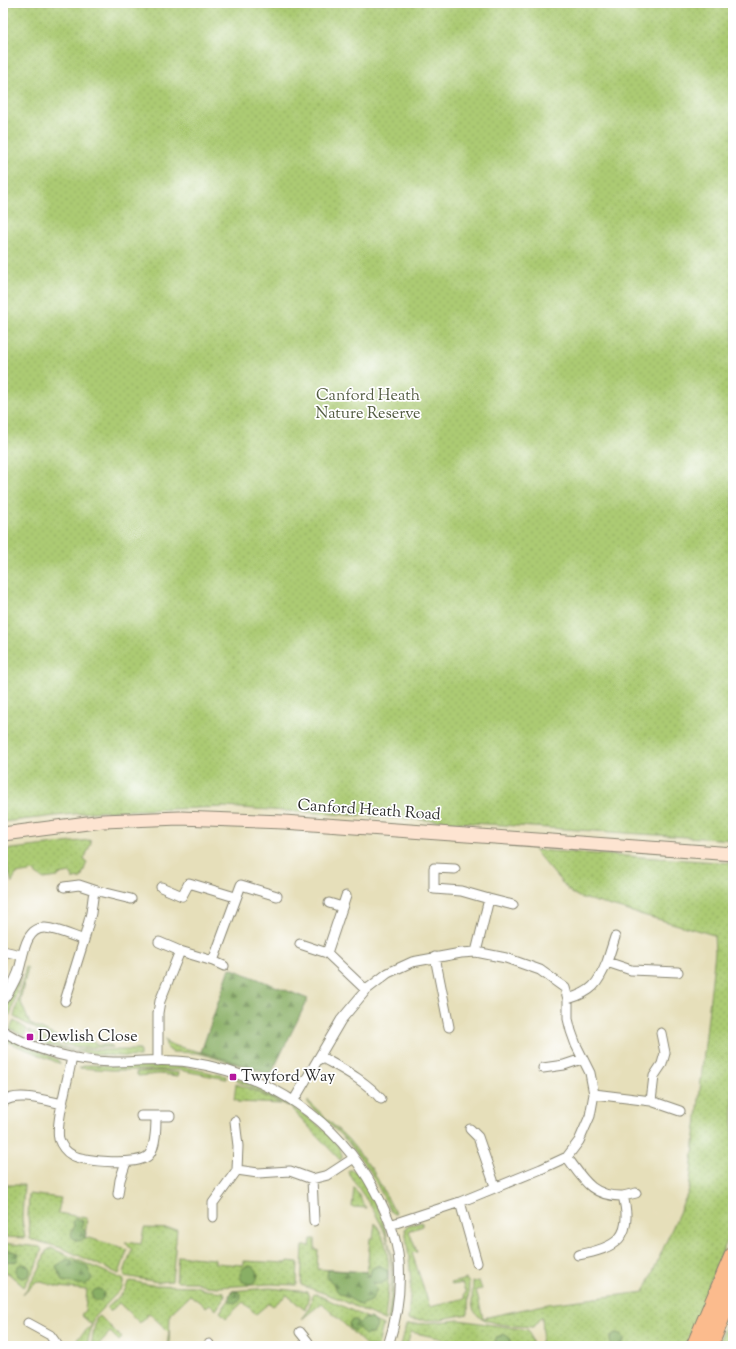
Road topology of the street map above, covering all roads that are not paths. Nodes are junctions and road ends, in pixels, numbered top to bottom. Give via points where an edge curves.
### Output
1 (3, 834) edge
2 (733, 854) edge
3 (455, 869) dead end
4 (64, 887) dead end
5 (161, 887) dead end
6 (94, 890) junction
7 (277, 896) dead end
8 (346, 896) dead end
9 (235, 897) junction
10 (489, 899) junction
11 (131, 900) dead end
12 (329, 903) dead end
13 (513, 905) dead end
14 (342, 907) junction
15 (615, 938) dead end
16 (84, 940) junction
17 (159, 942) dead end
18 (300, 944) dead end
19 (3, 951) edge
20 (180, 951) junction
21 (476, 952) junction
22 (327, 953) junction
23 (22, 955) junction
24 (435, 957) junction
25 (212, 961) junction
26 (607, 962) junction
27 (224, 966) dead end
28 (678, 972) dead end
29 (366, 990) junction
30 (568, 999) junction
31 (3, 1000) edge
32 (65, 1001) dead end
33 (449, 1028) dead end
34 (3, 1031) edge
35 (661, 1033) dead end
36 (72, 1057) junction
37 (321, 1057) junction
38 (582, 1059) junction
39 (158, 1061) junction
40 (543, 1068) dead end
41 (594, 1094) junction
42 (381, 1099) dead end
43 (294, 1100) junction
44 (651, 1101) junction
45 (3, 1102) edge
46 (63, 1104) junction
47 (680, 1110) dead end
48 (141, 1116) dead end
49 (156, 1116) junction
50 (170, 1116) dead end
51 (235, 1121) dead end
52 (470, 1129) dead end
53 (567, 1157) junction
54 (354, 1158) junction
55 (126, 1162) junction
56 (237, 1170) junction
57 (312, 1179) junction
58 (495, 1186) junction
59 (118, 1194) dead end
60 (636, 1194) dead end
61 (623, 1196) junction
62 (460, 1202) junction
63 (212, 1216) dead end
64 (314, 1221) dead end
65 (390, 1225) junction
66 (578, 1255) dead end
67 (733, 1256) edge
68 (477, 1263) dead end
69 (733, 1289) edge
70 (28, 1323) dead end
71 (300, 1332) dead end
72 (58, 1346) edge
73 (308, 1346) edge
74 (388, 1346) edge
75 (695, 1346) edge
76 (709, 1346) edge

1 - 2 main road, Canford Heath Road via 104,821 180,818 284,822
3 - 10 street via 434,868 434,889 461,891
4 - 6 street via 79,885
5 - 9 street via 182,896 189,883
6 - 11 street
6 - 16 street
7 - 9 street via 241,885
8 - 14 street
9 - 25 street
10 - 13 street
10 - 21 street
12 - 14 street
14 - 22 street
15 - 26 street
16 - 23 street via 44,928 31,936
16 - 32 street
17 - 20 street
18 - 22 street
19 - 23 street
20 - 25 street
20 - 39 street via 160,1001
21 - 24 street
21 - 30 street via 506,958 540,970 565,988
22 - 29 street
23 - 31 street via 11,989
24 - 29 street via 412,962 388,973
24 - 33 street
25 - 27 street
26 - 28 street via 631,970
26 - 30 street via 601,977 592,989
29 - 37 street via 341,1020
30 - 38 street via 570,1025
34 - 36 street via 27,1044
35 - 44 street via 665,1053 662,1064 654,1076
36 - 39 street via 111,1062
36 - 46 street
37 - 42 street via 361,1081
37 - 43 street
38 - 40 street
38 - 41 street via 590,1073
39 - 43 street via 187,1062 228,1070 261,1082
41 - 44 street
41 - 53 street via 590,1116 582,1135
43 - 54 street via 314,1115
44 - 47 street
45 - 46 street via 23,1097
46 - 55 street via 59,1133 61,1143 67,1151 80,1158
48 - 49 street
49 - 50 street
49 - 55 street via 151,1151 142,1160
51 - 56 street
52 - 58 street via 478,1137
53 - 58 street
53 - 61 street via 587,1184 598,1192
54 - 57 street via 328,1175
54 - 65 street via 372,1186
55 - 59 street
56 - 57 street via 258,1173 290,1170
56 - 63 street via 213,1203
57 - 64 street
58 - 62 street
60 - 61 street
61 - 66 street via 627,1211 626,1224 621,1236 602,1250
62 - 65 street
62 - 68 street
65 - 74 street via 399,1262 399,1285 396,1318
67 - 75 highway
69 - 76 highway
70 - 72 street via 50,1335
71 - 73 street

